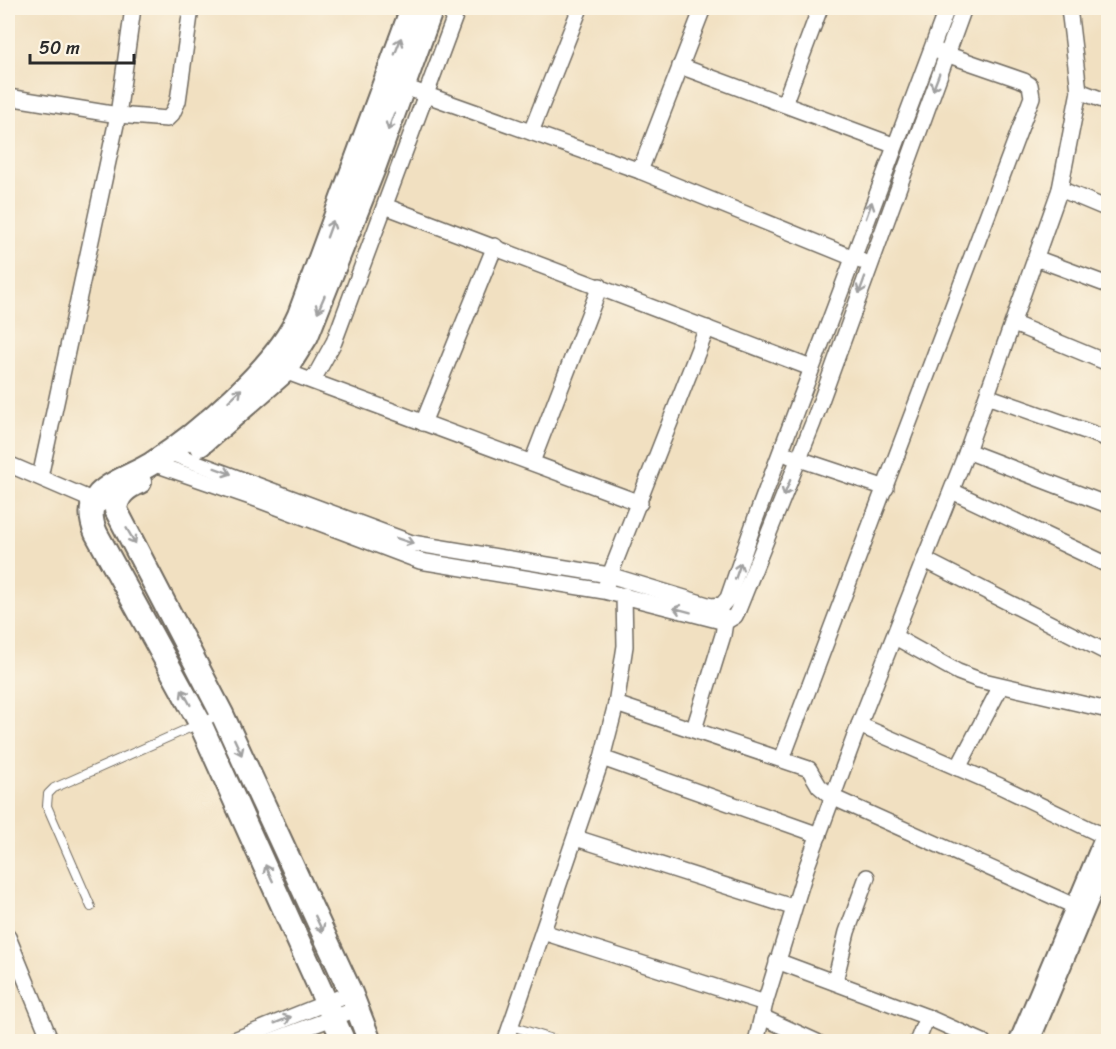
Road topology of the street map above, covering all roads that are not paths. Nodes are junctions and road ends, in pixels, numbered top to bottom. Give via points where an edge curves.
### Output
1 (133, 8) edge
2 (191, 8) edge
3 (412, 8) edge
4 (432, 8) edge
5 (458, 8) edge
6 (580, 8) edge
7 (703, 8) edge
8 (820, 8) edge
9 (947, 8) edge
10 (964, 8) edge
11 (1069, 8) edge
12 (939, 51) junction
13 (680, 66) junction
14 (404, 87) junction
15 (1079, 91) junction
16 (8, 97) edge
17 (1108, 102) edge
18 (784, 104) junction
19 (118, 115) junction
20 (531, 132) junction
21 (893, 145) junction
22 (640, 171) junction
23 (1060, 189) junction
24 (385, 206) junction
25 (1108, 209) edge
26 (495, 246) junction
27 (852, 257) junction
28 (1038, 259) junction
29 (870, 264) junction
30 (1108, 285) edge
31 (600, 286) junction
32 (1014, 324) junction
33 (706, 328) junction
34 (1108, 363) edge
35 (276, 368) junction
36 (811, 368) junction
37 (313, 380) junction
38 (987, 396) junction
39 (423, 423) junction
40 (1108, 439) edge
41 (967, 451) junction
42 (781, 453) junction
43 (799, 459) junction
44 (168, 460) junction
45 (532, 462) junction
46 (8, 464) edge
47 (40, 477) junction
48 (886, 488) junction
49 (952, 491) junction
50 (94, 501) junction
51 (640, 503) junction
52 (1108, 506) edge
53 (116, 510) junction
54 (925, 560) junction
55 (1108, 565) edge
56 (609, 575) junction
57 (604, 591) junction
58 (624, 595) junction
59 (718, 607) junction
60 (725, 622) junction
61 (895, 637) junction
62 (1108, 653) edge
63 (1001, 686) junction
64 (615, 704) junction
65 (1108, 710) edge
66 (222, 714) junction
67 (200, 723) junction
68 (859, 725) junction
69 (694, 729) junction
70 (602, 758) junction
71 (782, 759) junction
72 (958, 768) junction
73 (832, 797) junction
74 (819, 835) junction
75 (576, 838) junction
76 (1108, 840) edge
77 (867, 877) dead end
78 (91, 907) dead end
79 (792, 907) junction
80 (1081, 909) junction
81 (543, 932) junction
82 (8, 937) edge
83 (777, 961) junction
84 (13, 963) edge
85 (835, 981) junction
86 (354, 1001) junction
87 (331, 1009) junction
88 (764, 1010) junction
89 (927, 1017) junction
90 (511, 1026) junction
91 (51, 1041) edge
92 (229, 1041) edge
93 (268, 1041) edge
94 (344, 1041) edge
95 (370, 1041) edge
96 (505, 1041) edge
97 (562, 1041) edge
98 (756, 1041) edge
99 (817, 1041) edge
100 (917, 1041) edge
101 (983, 1041) edge
102 (1024, 1041) edge

1 - 19 street
2 - 19 street via 178,101 172,114 160,120
14 -> 3 street
4 - 14 street
5 - 14 street
6 - 20 street
7 - 13 street
8 - 18 street
9 - 12 street
10 - 12 street
11 - 15 street
12 - 21 street
12 -> 29 street
12 - 48 street via 1024,81 1032,97
13 - 18 street
13 - 22 street
14 - 20 street
14 - 24 street
14 - 35 street via 307,336
15 - 17 street
15 - 23 street
16 - 19 street
18 - 21 street
19 - 47 street
20 - 22 street
27 -> 21 street
22 - 27 street
23 - 25 street
23 - 28 street
24 - 26 street
24 - 37 street via 334,342
26 - 31 street
26 - 39 street
27 - 29 street
27 - 36 street
28 - 30 street
28 - 32 street
29 -> 43 street
31 - 33 street
31 - 45 street
32 - 34 street
32 - 38 street
33 - 36 street
33 - 51 street
35 - 37 street
35 - 44 street via 241,412
36 - 42 street
37 - 39 street
38 - 40 street
38 - 41 street
39 - 45 street
41 - 49 street
41 - 52 street
42 - 43 street
59 -> 42 street via 728,598
43 - 48 street
43 -> 60 street via 738,610
44 - 50 street via 104,491
44 - 53 street via 129,487 117,501
44 -> 56 street via 412,543
44 - 57 street via 420,561
45 - 51 street
46 - 47 street
47 - 50 street
48 - 71 street
49 - 54 street
49 - 55 street
50 - 53 street
67 -> 50 street via 96,533 91,520
51 - 56 street
53 -> 66 street
54 - 61 street
54 - 62 street
56 - 57 street
56 - 59 street
57 - 58 street
60 -> 58 street
58 - 64 street via 625,646
59 - 60 street
60 - 69 street via 716,664
61 - 63 street via 966,676
61 - 68 street
63 - 65 street
63 - 72 street
64 - 69 street
64 - 70 street
66 - 67 lane
66 -> 86 street
67 - 78 lane via 48,794 47,806
87 -> 67 street
68 - 72 street
68 - 73 street
69 - 71 street
70 - 74 street
70 - 75 street
71 - 73 street via 811,771 819,786
72 - 76 street
73 - 74 street
73 - 80 street
74 - 79 street
75 - 79 street
75 - 81 street
76 - 80 highway
77 - 85 street
79 - 83 street
80 - 102 highway
81 - 88 street
81 - 90 street
82 - 84 street
83 - 85 street
83 - 88 street
84 - 91 street
85 - 89 street
86 - 87 street
86 - 95 street
92 -> 87 street
87 - 93 street
87 - 94 street
88 - 98 street
88 - 99 street
89 - 100 street
89 - 101 street
90 - 96 street
90 - 97 lane

